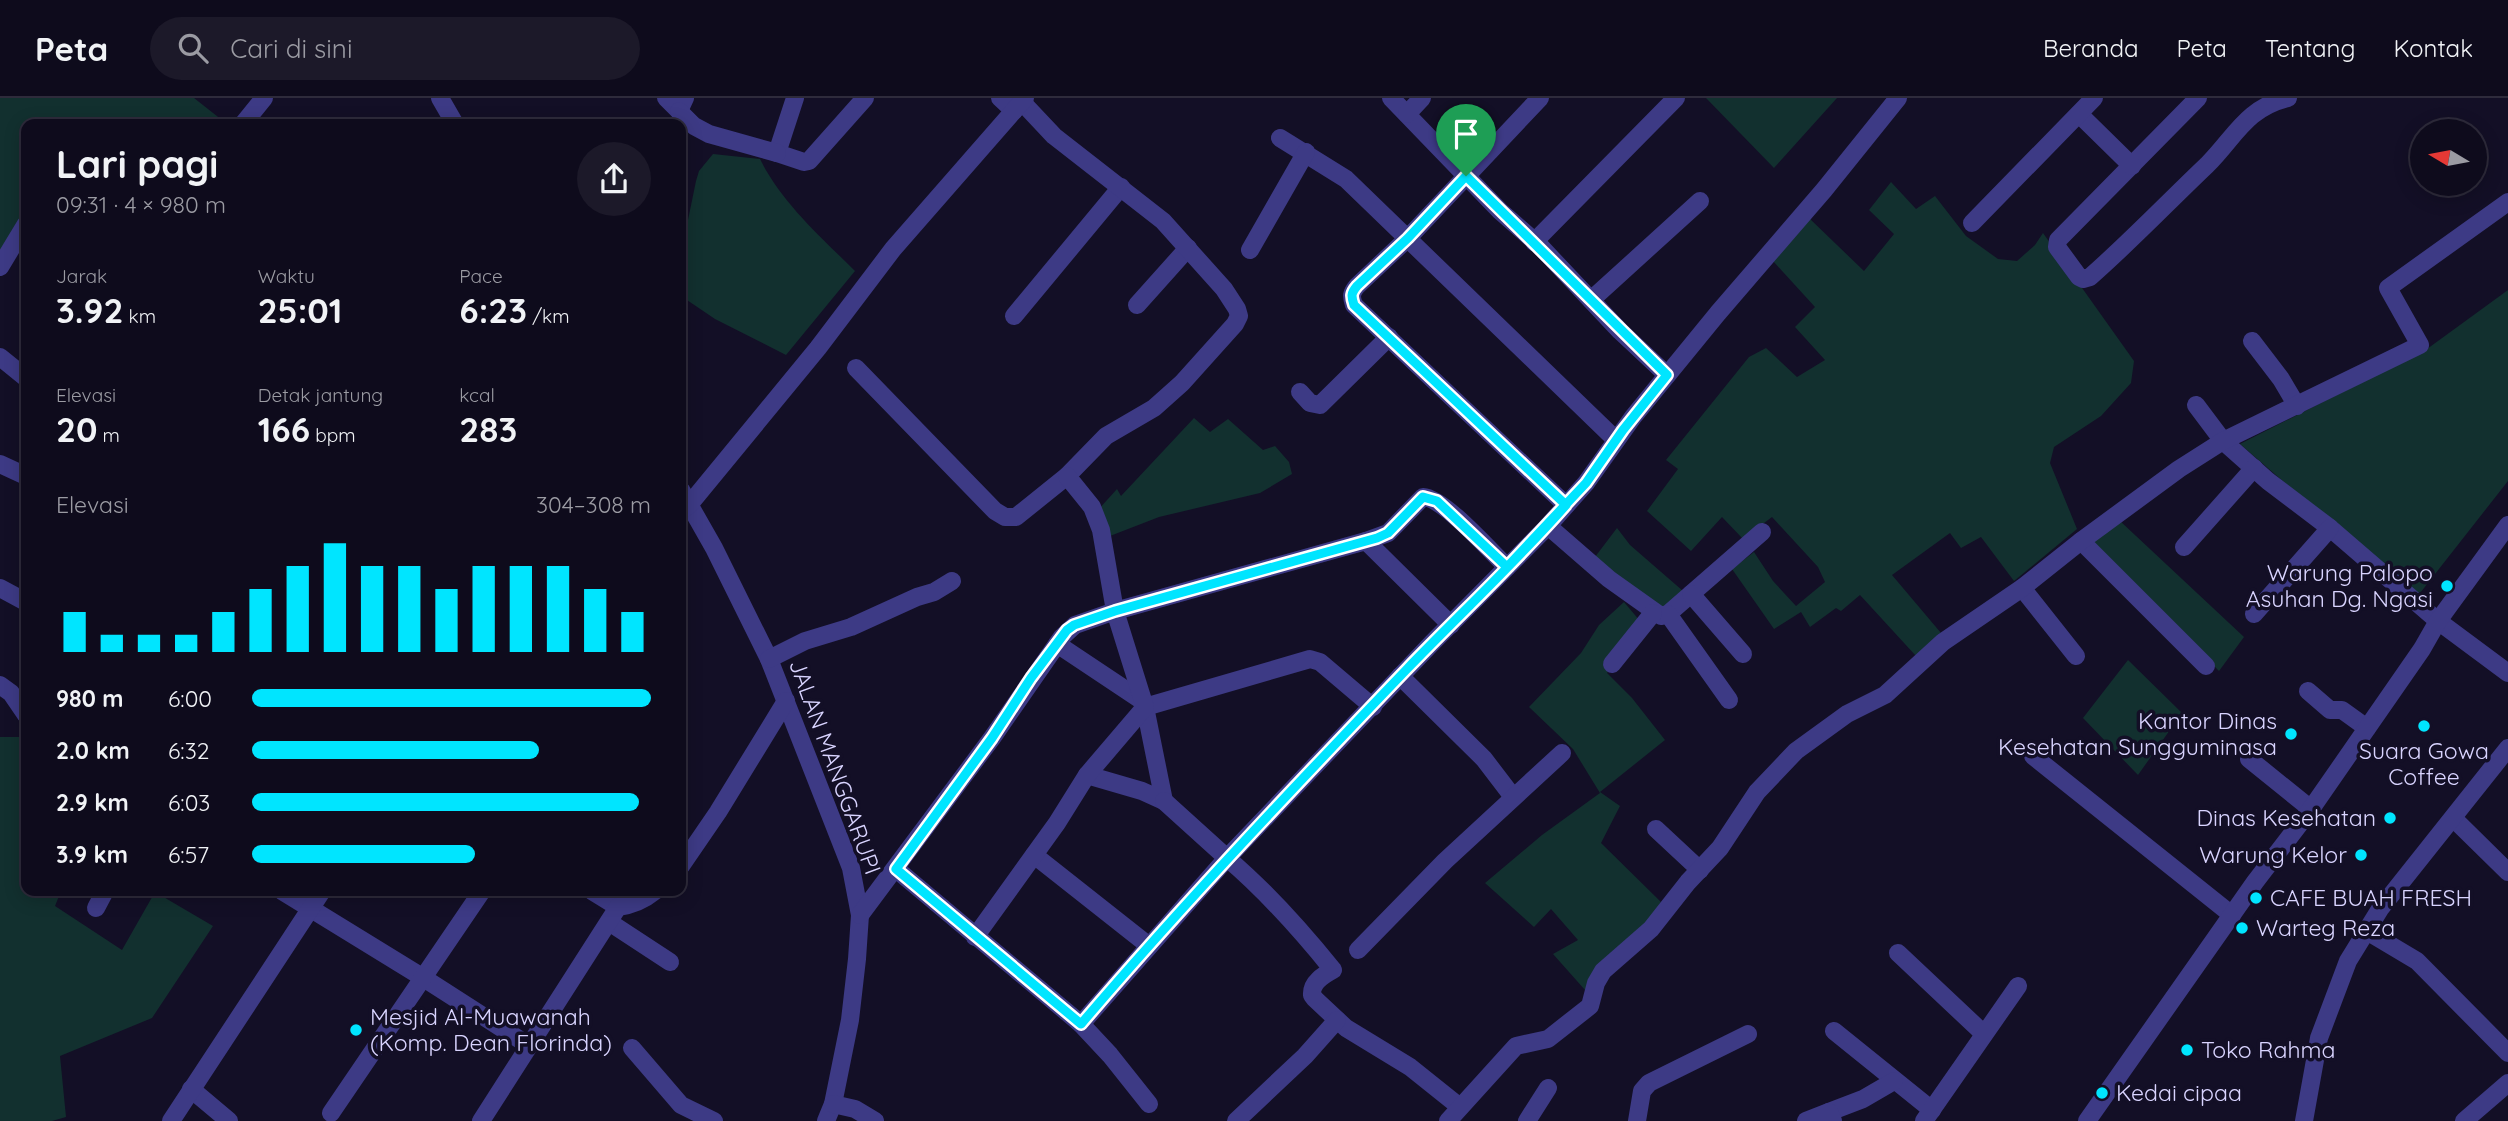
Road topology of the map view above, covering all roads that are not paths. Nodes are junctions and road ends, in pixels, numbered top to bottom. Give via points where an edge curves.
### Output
1 (264, 98) edge
2 (440, 98) edge
3 (666, 98) edge
4 (795, 98) edge
5 (1000, 98) edge
6 (1391, 98) edge
7 (1422, 98) edge
8 (1540, 98) edge
9 (1676, 98) edge
10 (1898, 98) edge
11 (2094, 98) edge
12 (2198, 98) edge
13 (2288, 98) edge
14 (858, 101) edge
15 (1020, 104) edge
16 (682, 105) edge
17 (1407, 114) junction
18 (2079, 114) junction
19 (247, 119) edge
20 (452, 119) edge
21 (1280, 138) dead end
22 (1306, 152) junction
23 (777, 153) junction
24 (2132, 166) junction
25 (1466, 176) junction
26 (1121, 187) junction
27 (1700, 201) dead end
28 (2508, 202) edge
29 (1972, 223) dead end
30 (21, 232) edge
31 (1408, 238) junction
32 (1534, 242) junction
33 (1188, 248) junction
34 (1250, 250) dead end
35 (0, 267) edge
36 (1591, 300) junction
37 (1137, 305) dead end
38 (1014, 316) dead end
39 (1389, 337) junction
40 (2252, 341) dead end
41 (0, 357) edge
42 (856, 368) dead end
43 (21, 374) edge
44 (1667, 375) junction
45 (1300, 392) dead end
46 (2196, 405) dead end
47 (2297, 406) junction
48 (1616, 440) junction
49 (2223, 442) junction
50 (0, 464) edge
51 (2254, 468) junction
52 (21, 473) edge
53 (1068, 476) junction
54 (686, 500) edge
55 (686, 505) edge
56 (1566, 505) junction
57 (2508, 525) edge
58 (1548, 526) junction
59 (2330, 528) junction
60 (1762, 532) dead end
61 (1366, 541) junction
62 (2081, 541) junction
63 (2184, 547) dead end
64 (1507, 567) junction
65 (952, 581) dead end
66 (0, 588) edge
67 (2022, 588) junction
68 (1691, 594) junction
69 (21, 599) edge
70 (1115, 611) junction
71 (1661, 614) junction
72 (2254, 614) dead end
73 (2438, 621) junction
74 (1451, 625) junction
75 (1057, 644) junction
76 (1743, 654) dead end
77 (2076, 656) dead end
78 (769, 659) junction
79 (1612, 664) dead end
80 (2206, 666) dead end
81 (2508, 674) edge
82 (1400, 676) junction
83 (0, 685) edge
84 (2308, 691) dead end
85 (1729, 700) dead end
86 (786, 701) junction
87 (1143, 704) junction
88 (21, 707) edge
89 (1373, 707) junction
90 (2367, 728) junction
91 (2508, 748) edge
92 (1562, 753) dead end
93 (2033, 756) dead end
94 (2249, 759) dead end
95 (1087, 775) junction
96 (1513, 797) junction
97 (1164, 801) junction
98 (2311, 809) junction
99 (2453, 818) junction
100 (1656, 829) dead end
101 (1034, 855) junction
102 (1227, 858) junction
103 (686, 859) edge
104 (896, 869) junction
105 (1700, 870) junction
106 (2508, 872) edge
107 (102, 896) edge
108 (290, 896) edge
109 (319, 896) edge
110 (479, 896) edge
111 (597, 896) edge
112 (649, 896) edge
113 (96, 908) dead end
114 (310, 909) junction
115 (613, 914) junction
116 (860, 915) junction
117 (2232, 915) junction
118 (2365, 930) junction
119 (975, 937) junction
120 (1148, 946) junction
121 (1358, 950) dead end
122 (1898, 953) dead end
123 (670, 962) dead end
124 (422, 977) junction
125 (2018, 986) dead end
126 (1341, 1023) junction
127 (1081, 1024) junction
128 (1833, 1031) dead end
129 (1748, 1034) dead end
130 (1984, 1034) junction
131 (528, 1045) junction
132 (632, 1048) dead end
133 (2508, 1053) edge
134 (1894, 1081) junction
135 (2508, 1083) edge
136 (1548, 1088) dead end
137 (191, 1089) junction
138 (833, 1104) junction
139 (1149, 1104) dead end
140 (1460, 1107) junction
141 (331, 1113) dead end
142 (1928, 1115) edge
143 (1831, 1117) edge
144 (171, 1121) edge
145 (229, 1121) edge
146 (481, 1121) edge
147 (714, 1121) edge
148 (826, 1121) edge
149 (875, 1121) edge
150 (1236, 1121) edge
151 (1448, 1121) edge
152 (1527, 1121) edge
153 (1637, 1121) edge
154 (1806, 1121) edge
155 (2087, 1121) edge
156 (2304, 1121) edge
157 (2464, 1121) edge

1 - 19 street
2 - 20 street
3 - 16 street
4 - 23 street
5 - 15 street
6 - 17 street
7 - 17 street
8 - 25 street
9 - 32 street
10 - 44 street
11 - 18 street
12 - 24 street
13 - 24 street via 2270,103 2244,120 2210,162 2133,239 2087,279 2080,277 2057,247 2058,240
14 - 23 street via 809,160 798,162
15 - 26 street
15 - 54 street via 893,249 818,348
16 - 23 street via 694,126 709,134
17 - 25 street
18 - 24 street
18 - 29 street
21 - 22 street
22 - 31 street via 1346,179
22 - 34 street
25 - 31 street
25 - 32 street
26 - 33 street
26 - 38 street
27 - 36 street
28 - 47 street via 2388,288 2420,345
30 - 35 street
31 - 39 street via 1352,292 1354,305
31 - 48 street
32 - 36 street
33 - 37 street
33 - 53 street via 1234,304 1235,324 1182,383 1154,408 1106,436
36 - 44 street
39 - 45 street via 1320,405 1310,403
39 - 56 street
40 - 47 street
41 - 43 street
42 - 53 street via 1005,517 1016,517
44 - 48 street
46 - 49 street
47 - 49 street
48 - 56 street
49 - 51 street
49 - 62 street
50 - 52 street
51 - 59 street
51 - 63 street
53 - 70 street via 1092,507 1101,530
55 - 78 street, JALAN MANGGARUPI via 714,548
56 - 58 street
57 - 73 street
58 - 64 street
58 - 71 street via 1609,579
59 - 72 street
59 - 73 street
60 - 68 street
61 - 64 street via 1388,533 1423,497 1429,497
61 - 70 street
61 - 74 street
62 - 67 street
62 - 80 street
64 - 74 street
65 - 78 street
66 - 69 street
67 - 77 street
67 - 105 street via 1943,642 1885,695 1847,714 1796,751 1757,792
68 - 71 street
68 - 76 street
70 - 75 street via 1074,625
70 - 87 street
71 - 79 street
71 - 85 street
73 - 81 street
73 - 90 street
74 - 82 street
75 - 87 street
75 - 104 street
78 - 86 street, JALAN MANGGARUPI
82 - 89 street
82 - 96 street via 1484,758
83 - 88 street
84 - 90 street via 2330,710 2342,710
86 - 103 street
86 - 116 street, JALAN MANGGARUPI via 851,868
87 - 89 street via 1310,659 1320,662
87 - 95 street
87 - 97 street
89 - 102 street
90 - 98 street
91 - 99 street
92 - 96 street
93 - 117 street
94 - 98 street
95 - 97 street
95 - 101 street
96 - 121 street
97 - 102 street
98 - 117 street
99 - 106 street
99 - 118 street
100 - 105 street
101 - 119 street
101 - 120 street
102 - 120 street
102 - 126 street via 1293,920 1333,970 1312,990 1315,999
104 - 116 street
104 - 119 street
105 - 140 street via 1651,929 1603,971 1590,1006 1548,1039 1516,1046
107 - 113 street
108 - 114 street
109 - 114 street
110 - 124 street
111 - 115 street
112 - 115 street
114 - 124 street
114 - 137 street
115 - 123 street
115 - 131 street
116 - 138 street, JALAN MANGGARUPI via 850,1020
117 - 155 street
118 - 133 street via 2417,961
118 - 156 street via 2319,1038
119 - 127 street
120 - 127 street
122 - 130 street
124 - 131 street
124 - 141 street
125 - 130 street
126 - 140 street via 1410,1067
126 - 150 street
127 - 139 street
128 - 134 street
129 - 153 street via 1649,1083 1642,1091
130 - 142 street
131 - 146 street
132 - 147 street via 681,1105
134 - 142 street
134 - 143 street
135 - 157 street
136 - 152 street
137 - 144 street
137 - 145 street
138 - 148 street, JALAN MANGGARUPI
138 - 149 street via 855,1109
140 - 151 street
143 - 154 street

